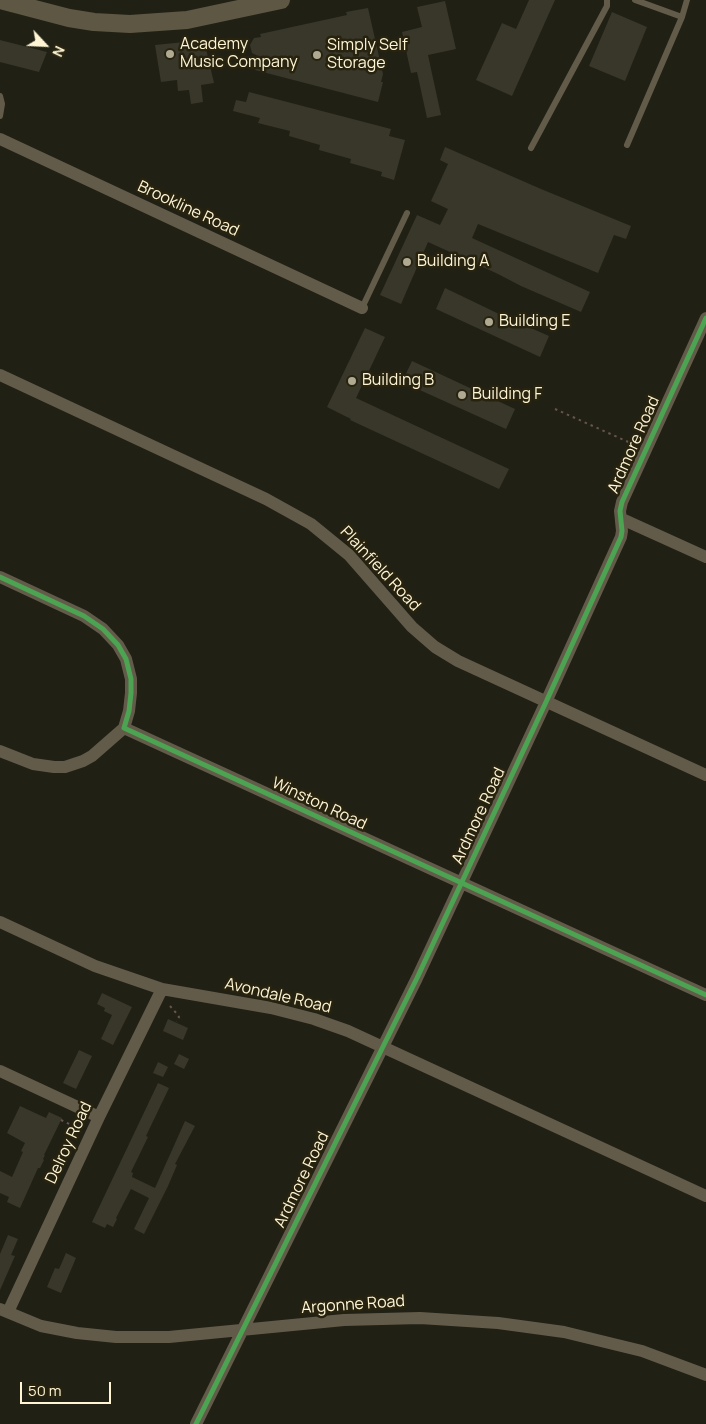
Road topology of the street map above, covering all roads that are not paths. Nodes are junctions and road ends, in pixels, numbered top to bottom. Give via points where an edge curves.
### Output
1 (0, 0) edge
2 (281, 0) edge
3 (607, 0) edge
4 (635, 0) edge
5 (687, 0) edge
6 (682, 17) junction
7 (0, 96) edge
8 (0, 116) edge
9 (0, 139) edge
10 (627, 145) dead end
11 (531, 148) dead end
12 (407, 213) dead end
13 (362, 308) joint
14 (706, 318) edge
15 (0, 375) edge
16 (622, 519) junction
17 (706, 557) edge
18 (0, 577) edge
19 (546, 702) junction
20 (124, 728) junction
21 (0, 751) edge
22 (706, 775) edge
23 (462, 883) junction
24 (0, 922) edge
25 (162, 989) junction
26 (706, 995) edge
27 (382, 1047) junction
28 (0, 1071) edge
29 (99, 1117) junction
30 (706, 1196) edge
31 (4, 1310) edge
32 (242, 1330) junction
33 (706, 1375) edge
34 (196, 1424) edge

1 - 2 main road via 68,18 130,24 186,20
3 - 11 lane via 607,6
4 - 6 lane
5 - 6 lane
6 - 10 lane
7 - 8 lane
9 - 13 street, Brookline Road
12 - 13 lane
14 - 16 street, Ardmore Road via 622,502
15 - 19 street, Plainfield Road via 266,499 311,524 349,554 412,627 435,647
16 - 17 street
16 - 19 street, Ardmore Road via 621,537
18 - 20 street via 84,616 118,645 126,659 130,679 129,711
19 - 22 street, Plainfield Road
19 - 23 street, Ardmore Road
20 - 21 street via 92,756 65,767 33,764
20 - 23 street, Winston Road
23 - 26 street, Winston Road
23 - 27 street, Ardmore Road
24 - 25 street, Avondale Road via 95,966
25 - 27 street, Avondale Road via 294,1013 348,1031
25 - 29 street, Delroy Road
27 - 30 street, Avondale Road
27 - 32 street, Ardmore Road
28 - 29 street
29 - 31 street, Delroy Road
31 - 32 street, Argonne Road via 41,1326 116,1337 169,1337
32 - 33 street, Argonne Road via 344,1320 420,1318 498,1322 564,1332 642,1351
32 - 34 street, Ardmore Road

